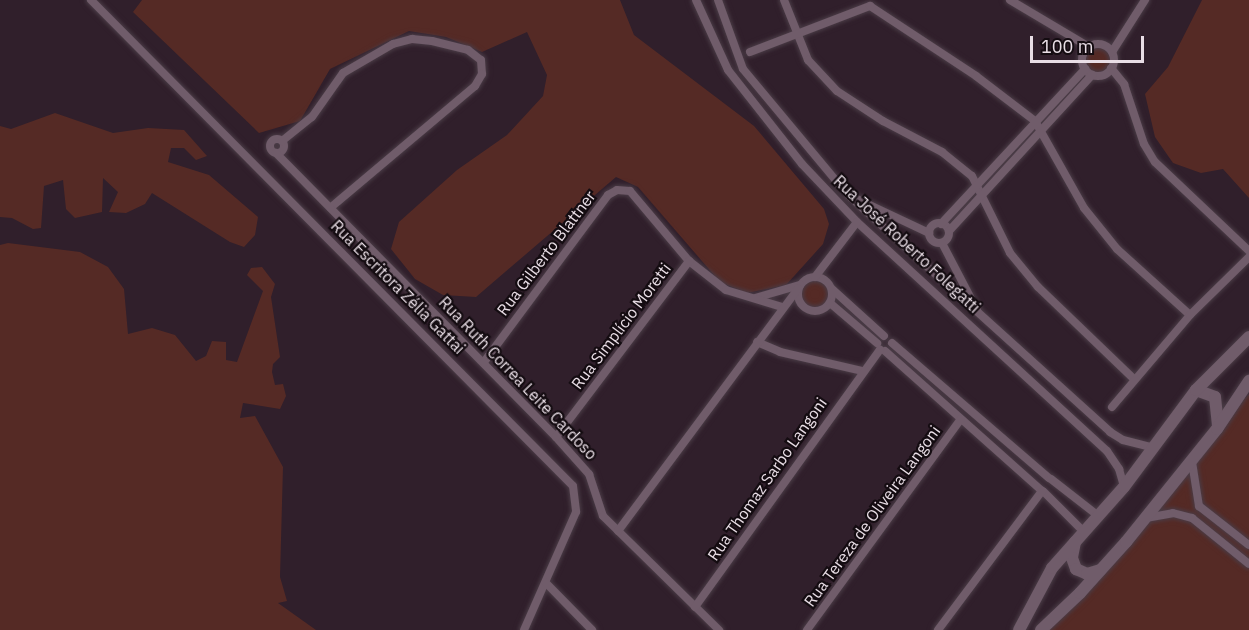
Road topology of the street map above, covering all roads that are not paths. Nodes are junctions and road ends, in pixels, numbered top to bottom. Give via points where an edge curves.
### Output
1 (91, 0) edge
2 (696, 0) edge
3 (717, 0) edge
4 (784, 0) edge
5 (1010, 0) edge
6 (1144, 0) edge
7 (870, 3) edge
8 (796, 32) junction
9 (1089, 47) junction
10 (750, 52) dead end
11 (1112, 52) junction
12 (1112, 68) junction
13 (1088, 72) junction
14 (1035, 121) junction
15 (1041, 131) junction
16 (977, 185) junction
17 (847, 194) junction
18 (983, 195) junction
19 (330, 208) junction
20 (857, 222) junction
21 (941, 224) junction
22 (949, 231) junction
23 (929, 233) junction
24 (942, 243) junction
25 (1249, 251) edge
26 (1249, 257) edge
27 (689, 261) junction
28 (815, 277) junction
29 (799, 287) junction
30 (832, 290) junction
31 (753, 299) junction
32 (830, 303) junction
33 (782, 306) junction
34 (802, 306) junction
35 (1190, 315) junction
36 (982, 318) junction
37 (884, 336) junction
38 (1249, 337) edge
39 (757, 342) junction
40 (892, 343) junction
41 (880, 347) junction
42 (484, 362) junction
43 (863, 370) junction
44 (1134, 380) junction
45 (1249, 381) edge
46 (1196, 390) junction
47 (964, 407) junction
48 (1112, 407) dead end
49 (972, 415) junction
50 (961, 419) junction
51 (1217, 429) junction
52 (556, 437) junction
53 (1152, 447) junction
54 (1192, 462) junction
55 (1050, 479) junction
56 (1124, 487) junction
57 (1042, 490) junction
58 (1097, 515) junction
59 (1146, 518) junction
60 (618, 531) junction
61 (1083, 531) junction
62 (1075, 541) junction
63 (1249, 545) edge
64 (1248, 563) edge
65 (1103, 568) junction
66 (546, 583) junction
67 (695, 606) junction
68 (524, 630) edge
69 (592, 630) edge
70 (719, 630) edge
71 (807, 630) edge
72 (938, 630) edge
73 (1019, 630) edge
74 (1041, 630) edge

1 - 66 street, Rua Escritora Zélia Gattai via 567,478 576,495 576,512
2 - 20 street, Rua José Roberto Folegatti via 708,34 742,90 802,164
3 - 17 street via 743,69
4 - 8 street
5 - 9 street
6 - 11 street
7 - 8 street
7 - 14 street
8 - 10 street
8 - 16 street via 808,60 837,91 942,152
9 - 11 street via 1106,46
9 - 13 street via 1084,53
11 - 12 street
12 - 13 street via 1100,76
12 - 25 street via 1124,84 1144,144 1155,162
13 - 14 street
13 - 15 street
14 - 15 street
14 - 16 street
15 - 18 street
15 - 35 street via 1084,208 1117,249
16 - 18 street
16 - 21 street
17 - 23 street
17 - 36 street
18 - 22 street
18 - 44 street via 1010,254 1038,287
19 - 19 street, Rua Ruth Correa Leite Cardoso via 475,86 482,74 481,60 468,50 432,41 412,39 393,44 343,73 312,117 282,141 272,142 271,149
19 - 42 street, Rua Ruth Correa Leite Cardoso
20 - 28 street
20 - 56 street, Rua José Roberto Folegatti via 1107,450
21 - 22 street
21 - 23 street via 933,226
22 - 24 street
23 - 24 street via 932,240
24 - 36 street
26 - 35 street
27 - 31 street, Rua Gilberto Blattner via 726,290
27 - 42 street, Rua Gilberto Blattner via 630,191 617,190 608,195
27 - 52 street, Rua Simplício Moretti
28 - 29 street
28 - 30 street via 825,280
29 - 31 street
29 - 33 street
29 - 34 street
30 - 32 street
30 - 37 street
31 - 33 street, Rua Gilberto Blattner
32 - 34 street via 817,312
32 - 41 street
33 - 34 street, Rua Gilberto Blattner
33 - 39 street
35 - 44 street
36 - 53 street via 1110,432 1123,440
37 - 40 street
37 - 41 street, Rua Thomaz Sarbo Langoni
38 - 46 main road
39 - 43 street via 780,352
39 - 60 street
40 - 41 street, Rua Thomaz Sarbo Langoni
40 - 47 street
41 - 43 street, Rua Thomaz Sarbo Langoni
41 - 50 street
42 - 52 street, Rua Ruth Correa Leite Cardoso
43 - 67 street, Rua Thomaz Sarbo Langoni
44 - 48 street
45 - 51 main road
46 - 51 main road via 1215,397
46 - 53 main road
47 - 49 street
47 - 50 street, Rua Tereza de Oliveira Langoni
49 - 50 street, Rua Tereza de Oliveira Langoni
49 - 55 street
50 - 57 street
50 - 71 street, Rua Tereza de Oliveira Langoni
51 - 54 main road
52 - 60 street, Rua Ruth Correa Leite Cardoso via 589,474 599,509
53 - 56 main road
54 - 59 main road
54 - 63 street via 1199,506
55 - 57 street via 1040,482
55 - 58 street
56 - 58 main road
57 - 61 street
57 - 72 street
58 - 61 main road
59 - 64 street via 1173,513 1192,518
59 - 65 main road
60 - 67 street, Rua Ruth Correa Leite Cardoso
61 - 62 main road
62 - 65 main road via 1072,558 1076,570 1091,573
62 - 73 main road via 1052,568
65 - 74 main road
66 - 68 street, Rua Escritora Zélia Gattai
66 - 69 street
67 - 70 street, Rua Ruth Correa Leite Cardoso

